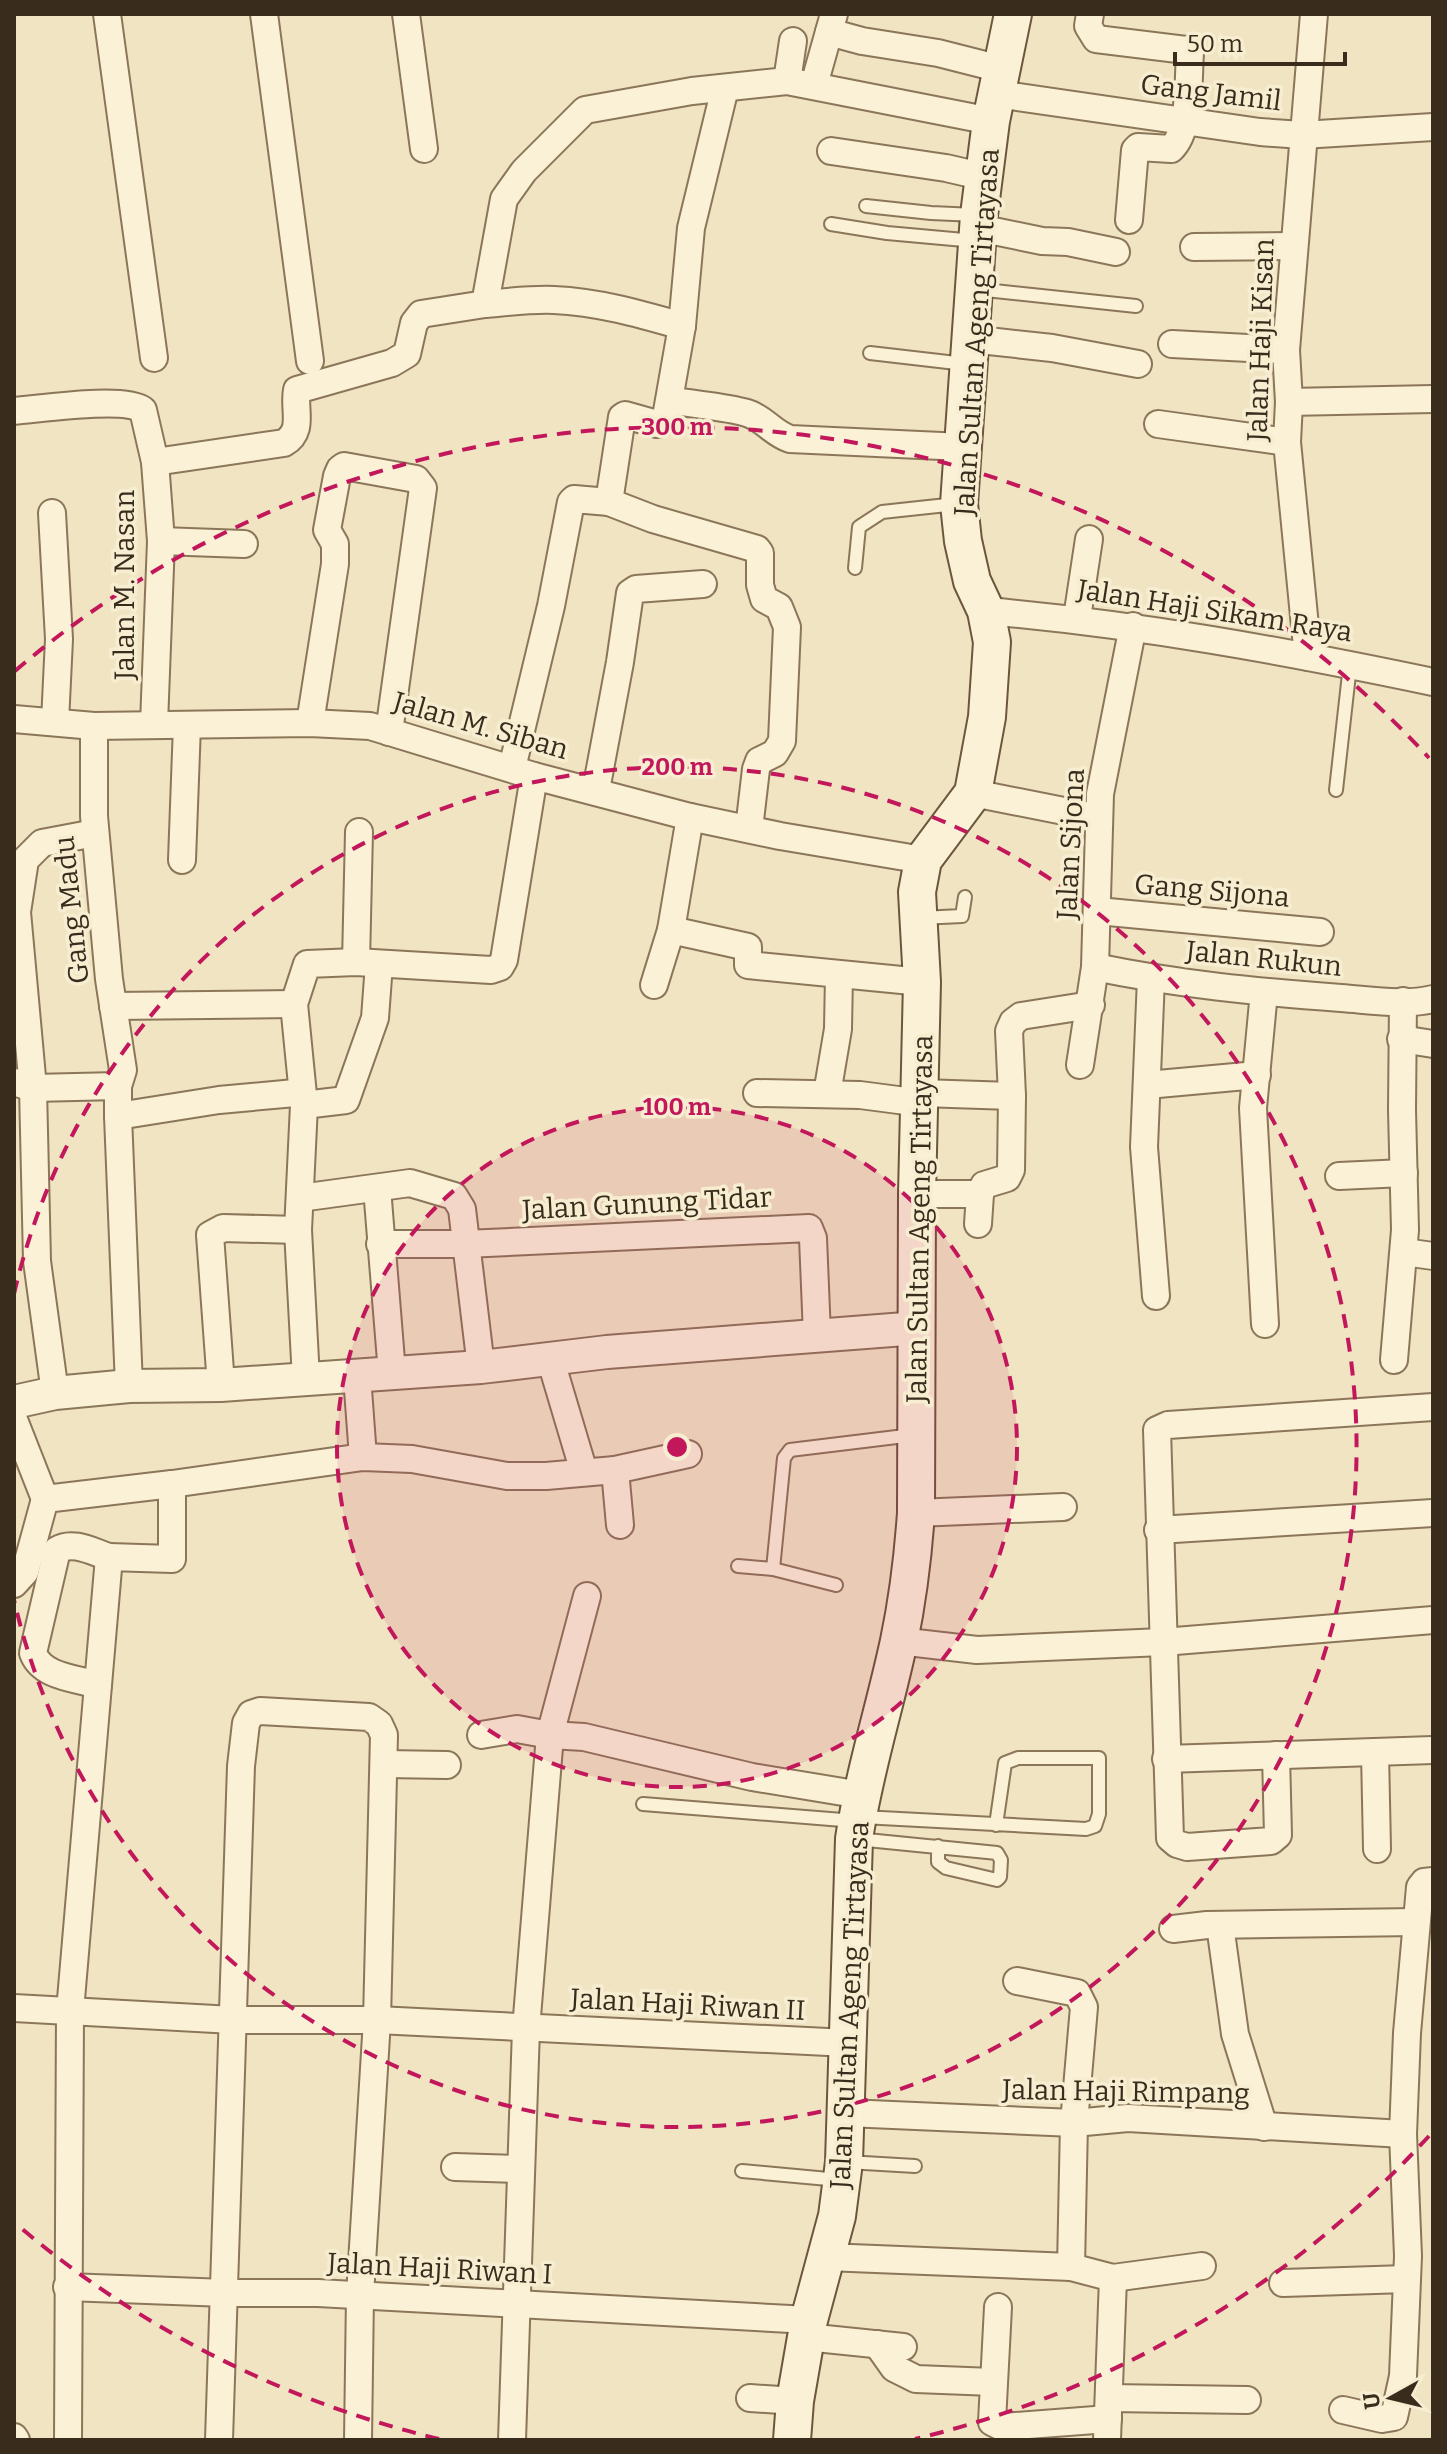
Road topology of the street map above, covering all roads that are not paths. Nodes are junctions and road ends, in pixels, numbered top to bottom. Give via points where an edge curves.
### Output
1 (107, 14) edge
2 (264, 14) edge
3 (406, 14) edge
4 (1013, 14) edge
5 (1090, 14) edge
6 (1313, 20) edge
7 (831, 23) edge
8 (793, 41) dead end
9 (787, 81) junction
10 (814, 85) junction
11 (725, 88) junction
12 (996, 95) junction
13 (1185, 123) junction
14 (1425, 128) edge
15 (1302, 135) junction
16 (424, 149) dead end
17 (831, 151) dead end
18 (985, 177) junction
19 (866, 206) dead end
20 (1129, 220) dead end
21 (831, 224) dead end
22 (979, 228) junction
23 (1294, 246) junction
24 (1194, 247) dead end
25 (1116, 252) dead end
26 (982, 289) junction
27 (485, 304) junction
28 (1136, 306) dead end
29 (682, 326) junction
30 (1172, 344) dead end
31 (1286, 350) junction
32 (969, 352) junction
33 (870, 353) dead end
34 (154, 358) dead end
35 (310, 361) dead end
36 (1138, 364) dead end
37 (1433, 399) edge
38 (670, 400) junction
39 (1289, 402) junction
40 (14, 411) edge
41 (1158, 424) dead end
42 (1287, 442) junction
43 (963, 447) junction
44 (155, 462) junction
45 (609, 502) junction
46 (959, 504) junction
47 (52, 513) dead end
48 (1089, 539) dead end
49 (161, 541) junction
50 (244, 544) dead end
51 (855, 568) dead end
52 (703, 584) dead end
53 (986, 611) junction
54 (1077, 618) junction
55 (1133, 626) junction
56 (1308, 657) junction
57 (1350, 665) junction
58 (1432, 678) edge
59 (14, 719) edge
60 (55, 722) junction
61 (310, 723) junction
62 (154, 724) junction
63 (187, 725) junction
64 (94, 726) junction
65 (389, 732) junction
66 (523, 772) junction
67 (596, 790) junction
68 (1336, 790) dead end
69 (973, 793) junction
70 (690, 817) junction
71 (1099, 818) junction
72 (749, 829) junction
73 (359, 832) dead end
74 (95, 833) junction
75 (182, 860) dead end
76 (923, 860) junction
77 (965, 897) dead end
78 (1098, 911) junction
79 (917, 918) junction
80 (671, 930) junction
81 (1320, 932) dead end
82 (368, 963) junction
83 (1095, 967) junction
84 (839, 975) junction
85 (1151, 978) junction
86 (922, 982) junction
87 (654, 985) dead end
88 (1264, 992) junction
89 (1421, 1000) edge
90 (294, 1004) junction
91 (1091, 1005) junction
92 (113, 1006) junction
93 (1401, 1039) junction
94 (1433, 1044) edge
95 (1080, 1065) dead end
96 (1257, 1075) junction
97 (24, 1085) edge
98 (1147, 1085) junction
99 (118, 1086) junction
100 (757, 1093) dead end
101 (827, 1094) junction
102 (1012, 1096) junction
103 (921, 1098) junction
104 (303, 1100) junction
105 (118, 1116) junction
106 (1404, 1173) junction
107 (24, 1174) edge
108 (1339, 1176) dead end
109 (377, 1188) junction
110 (917, 1194) junction
111 (980, 1194) junction
112 (300, 1198) junction
113 (978, 1224) dead end
114 (298, 1230) junction
115 (380, 1244) junction
116 (465, 1244) junction
117 (1404, 1252) junction
118 (1433, 1256) edge
119 (25, 1259) edge
120 (1156, 1296) dead end
121 (1265, 1324) dead end
122 (918, 1328) junction
123 (817, 1335) junction
124 (550, 1358) junction
125 (1394, 1360) dead end
126 (481, 1367) junction
127 (392, 1373) junction
128 (357, 1376) junction
129 (306, 1379) junction
130 (129, 1382) junction
131 (221, 1385) junction
132 (55, 1393) junction
133 (14, 1402) edge
134 (1433, 1407) edge
135 (14, 1420) edge
136 (916, 1435) junction
137 (688, 1454) dead end
138 (363, 1457) junction
139 (615, 1470) junction
140 (584, 1472) junction
141 (172, 1484) junction
142 (45, 1499) junction
143 (1063, 1507) dead end
144 (916, 1513) junction
145 (1433, 1513) edge
146 (620, 1525) dead end
147 (1158, 1530) junction
148 (109, 1557) junction
149 (738, 1566) dead end
150 (773, 1569) junction
151 (14, 1584) edge
152 (836, 1585) dead end
153 (587, 1596) dead end
154 (1433, 1620) edge
155 (899, 1641) junction
156 (1163, 1642) junction
157 (98, 1685) junction
158 (481, 1735) dead end
159 (550, 1735) junction
160 (1433, 1750) edge
161 (1375, 1752) junction
162 (1276, 1755) junction
163 (1166, 1759) junction
164 (385, 1764) junction
165 (447, 1765) dead end
166 (643, 1804) dead end
167 (857, 1818) junction
168 (996, 1825) junction
169 (938, 1846) junction
170 (1377, 1849) dead end
171 (1433, 1881) edge
172 (1416, 1922) junction
173 (1220, 1925) junction
174 (1173, 1929) dead end
175 (1017, 1981) dead end
176 (14, 2008) edge
177 (70, 2011) junction
178 (233, 2020) junction
179 (377, 2020) junction
180 (526, 2029) junction
181 (848, 2043) junction
182 (847, 2113) junction
183 (1074, 2123) junction
184 (1264, 2127) junction
185 (1403, 2134) junction
186 (915, 2166) dead end
187 (455, 2167) dead end
188 (520, 2169) junction
189 (742, 2171) dead end
190 (843, 2171) junction
191 (1420, 2190) edge
192 (826, 2257) junction
193 (1202, 2266) dead end
194 (1071, 2267) junction
195 (1113, 2278) junction
196 (1406, 2279) junction
197 (1283, 2283) dead end
198 (67, 2287) junction
199 (226, 2293) junction
200 (360, 2295) junction
201 (515, 2306) junction
202 (998, 2307) dead end
203 (808, 2328) junction
204 (993, 2382) junction
205 (750, 2398) dead end
206 (1247, 2400) dead end
207 (795, 2401) junction
208 (1343, 2410) dead end
209 (1108, 2419) edge
210 (68, 2440) edge
211 (219, 2440) edge
212 (358, 2440) edge
213 (512, 2440) edge
214 (792, 2440) edge

1 - 34 street
2 - 35 street
3 - 16 street
4 - 12 main road, Jalan Sultan Ageng Tirtayasa
5 - 13 street via 1088,26 1096,39 1189,51
6 - 15 street, Jalan Haji Kisan
7 - 10 street
7 - 12 street via 862,41 938,53
8 - 9 street
9 - 10 street
9 - 11 street
10 - 12 street
11 - 27 street via 585,110 524,171 504,199
11 - 29 street via 691,228
12 - 13 street, Gang Jamil
12 - 18 main road, Jalan Sultan Ageng Tirtayasa
13 - 15 street, Gang Jamil
13 - 20 street via 1171,149 1135,150
14 - 15 street, Gang Jamil
15 - 23 street, Jalan Haji Kisan
17 - 18 street
18 - 22 main road, Jalan Sultan Ageng Tirtayasa
19 - 22 lane via 931,213
21 - 22 lane via 887,233
22 - 25 street
22 - 26 main road, Jalan Sultan Ageng Tirtayasa
23 - 24 street
23 - 31 street, Jalan Haji Kisan
26 - 28 lane
26 - 32 main road, Jalan Sultan Ageng Tirtayasa
27 - 29 street via 588,303
27 - 44 street via 421,314 407,354 297,390 298,423 284,443
29 - 38 street
30 - 31 street
31 - 39 street, Jalan Haji Kisan
32 - 33 lane
32 - 36 street via 1052,348
32 - 43 main road, Jalan Sultan Ageng Tirtayasa
37 - 39 street
38 - 43 street via 748,413 790,439
38 - 45 street via 662,423 622,417
39 - 42 street, Jalan Haji Kisan
40 - 44 street, Jalan M. Nasan via 135,404 146,418
41 - 42 street
42 - 56 street, Jalan Haji Kisan
43 - 46 main road, Jalan Sultan Ageng Tirtayasa
44 - 49 street, Jalan M. Nasan
45 - 66 street via 571,502
45 - 72 street via 760,553 764,599 779,607 787,627 782,741 775,753 759,761
46 - 51 lane via 882,512 859,527
46 - 53 main road, Jalan Sultan Ageng Tirtayasa via 972,581
47 - 60 street via 59,639
48 - 54 street
49 - 50 street
49 - 62 street, Jalan M. Nasan
52 - 67 street via 630,593
53 - 54 street, Jalan Haji Sikam Raya
53 - 69 main road, Jalan Sultan Ageng Tirtayasa via 992,642 987,717
54 - 55 street, Jalan Haji Sikam Raya
55 - 56 street, Jalan Haji Sikam Raya
55 - 71 street, Jalan Sijona
56 - 57 street, Jalan Haji Sikam Raya
57 - 58 street, Jalan Haji Sikam Raya
57 - 68 lane
59 - 60 street, Jalan M. Siban
60 - 64 street, Jalan M. Siban
61 - 63 street, Jalan M. Siban
61 - 65 street, Jalan M. Siban
61 - 65 street via 335,564 335,544 327,530 337,476 344,466 416,479 423,488
62 - 63 street, Jalan M. Siban
62 - 64 street, Jalan M. Siban
63 - 75 street
64 - 74 street, Gang Madu
65 - 66 street, Jalan M. Siban
66 - 67 street, Jalan M. Siban
66 - 82 street via 500,967
67 - 70 street, Jalan M. Siban
69 - 71 street
69 - 76 main road, Jalan Sultan Ageng Tirtayasa
70 - 72 street, Jalan M. Siban
70 - 80 street
71 - 78 street, Jalan Sijona
72 - 76 street, Jalan M. Siban
73 - 82 street
74 - 92 street, Gang Madu
74 - 97 street via 42,843 25,860 17,912
76 - 79 main road, Jalan Sultan Ageng Tirtayasa
77 - 79 lane via 962,916
78 - 81 street, Gang Sijona
78 - 83 street, Jalan Sijona
79 - 86 main road, Jalan Sultan Ageng Tirtayasa
80 - 84 street via 748,947 748,965
80 - 87 street
82 - 90 street via 307,964
82 - 104 street via 375,1018 346,1100
83 - 85 street, Jalan Rukun
83 - 91 street, Jalan Sijona
84 - 86 street
84 - 101 street via 838,1029
85 - 88 street, Jalan Rukun
85 - 98 street
86 - 103 main road, Jalan Sultan Ageng Tirtayasa
88 - 89 street, Jalan Rukun
88 - 96 street
89 - 93 street
90 - 92 street
90 - 104 street
91 - 95 street, Jalan Sijona
91 - 102 street via 1021,1016 1013,1022
92 - 99 street, Gang Madu via 123,1070
93 - 94 street
93 - 106 street
96 - 98 street
96 - 121 street via 1253,1108
97 - 99 street
97 - 107 street
98 - 120 street via 1144,1147
99 - 105 street, Gang Madu
100 - 101 street
101 - 103 street
102 - 103 street
102 - 111 street via 1011,1170 1007,1178 984,1185
103 - 110 main road, Jalan Sultan Ageng Tirtayasa
104 - 105 street via 295,1093
104 - 112 street
105 - 130 street, Gang Madu
106 - 108 street
106 - 117 street
107 - 119 street
109 - 112 street
109 - 115 street
109 - 116 street via 410,1183 454,1196 462,1209
110 - 111 street
110 - 122 main road, Jalan Sultan Ageng Tirtayasa
111 - 113 street
112 - 114 street
114 - 129 street
114 - 131 street via 223,1228 210,1235
115 - 116 street, Jalan Gunung Tidar
115 - 127 street
116 - 123 street, Jalan Gunung Tidar via 809,1228
116 - 126 street
117 - 118 street
117 - 125 street
119 - 132 street
122 - 123 street
122 - 136 main road, Jalan Sultan Ageng Tirtayasa
123 - 124 street
124 - 126 street
124 - 140 street
126 - 127 street
127 - 128 street
128 - 129 street
128 - 138 street
129 - 131 street
130 - 131 street
130 - 132 street
132 - 133 street
134 - 147 street via 1168,1425 1157,1430
135 - 142 street
136 - 144 main road, Jalan Sultan Ageng Tirtayasa
136 - 150 lane via 790,1450 784,1458
137 - 139 street
138 - 140 street via 412,1459 507,1476
138 - 141 street
139 - 140 street
139 - 146 street
141 - 142 street
141 - 148 street via 172,1559
142 - 151 street via 25,1572
143 - 144 street
144 - 155 main road, Jalan Sultan Ageng Tirtayasa
145 - 147 street
147 - 156 street
148 - 157 street
148 - 157 street via 72,1545 57,1550 33,1653 44,1669
149 - 150 lane
150 - 152 lane
153 - 159 street
154 - 156 street
155 - 156 street via 977,1650
155 - 167 main road, Jalan Sultan Ageng Tirtayasa
156 - 163 street
157 - 177 street
158 - 159 street via 517,1729
159 - 167 street via 584,1737 752,1777
159 - 180 street
160 - 161 street
161 - 162 street
161 - 170 street
162 - 163 street
162 - 163 street via 1278,1835 1260,1843 1187,1847 1170,1838
164 - 165 street
164 - 178 street via 384,1735 369,1717 251,1714 241,1766
164 - 179 street
166 - 167 lane
167 - 168 lane
167 - 169 lane
167 - 181 main road, Jalan Sultan Ageng Tirtayasa
168 - 168 lane via 1005,1763 1018,1758 1099,1758 1095,1826
169 - 169 lane via 997,1853 1000,1877 946,1868 938,1862
171 - 172 street via 1420,1887
172 - 173 street
172 - 185 street
173 - 174 street
173 - 184 street via 1235,2034
175 - 183 street via 1077,1993 1084,2007
176 - 177 street, Jalan Haji Riwan II
177 - 178 street, Jalan Haji Riwan II
177 - 198 street
178 - 179 street, Jalan Haji Riwan II
178 - 199 street
179 - 180 street, Jalan Haji Riwan II
179 - 200 street
180 - 181 street, Jalan Haji Riwan II
180 - 188 street
181 - 182 main road, Jalan Sultan Ageng Tirtayasa
182 - 183 street, Jalan Haji Rimpang
182 - 190 main road, Jalan Sultan Ageng Tirtayasa
183 - 184 street, Jalan Haji Rimpang via 1128,2118
183 - 194 street
184 - 185 street, Jalan Haji Rimpang
185 - 191 street
186 - 190 lane
187 - 188 street
188 - 201 street
189 - 190 lane
190 - 192 main road, Jalan Sultan Ageng Tirtayasa
191 - 196 street
192 - 194 street
192 - 203 main road, Jalan Sultan Ageng Tirtayasa
193 - 195 street
194 - 195 street
195 - 209 street
196 - 197 street
196 - 208 street via 1403,2376 1394,2417
198 - 199 street, Jalan Haji Riwan I
198 - 210 street
199 - 200 street, Jalan Haji Riwan I
199 - 211 street
200 - 201 street, Jalan Haji Riwan I
200 - 212 street
201 - 203 street, Jalan Haji Riwan I
201 - 213 street
202 - 204 street
203 - 204 street, Jalan Haji Riwan I via 890,2346 894,2368 916,2379
203 - 207 main road, Jalan Sultan Ageng Tirtayasa
204 - 209 street via 992,2422 1002,2427
205 - 207 street
206 - 209 street
207 - 214 main road, Jalan Sultan Ageng Tirtayasa

